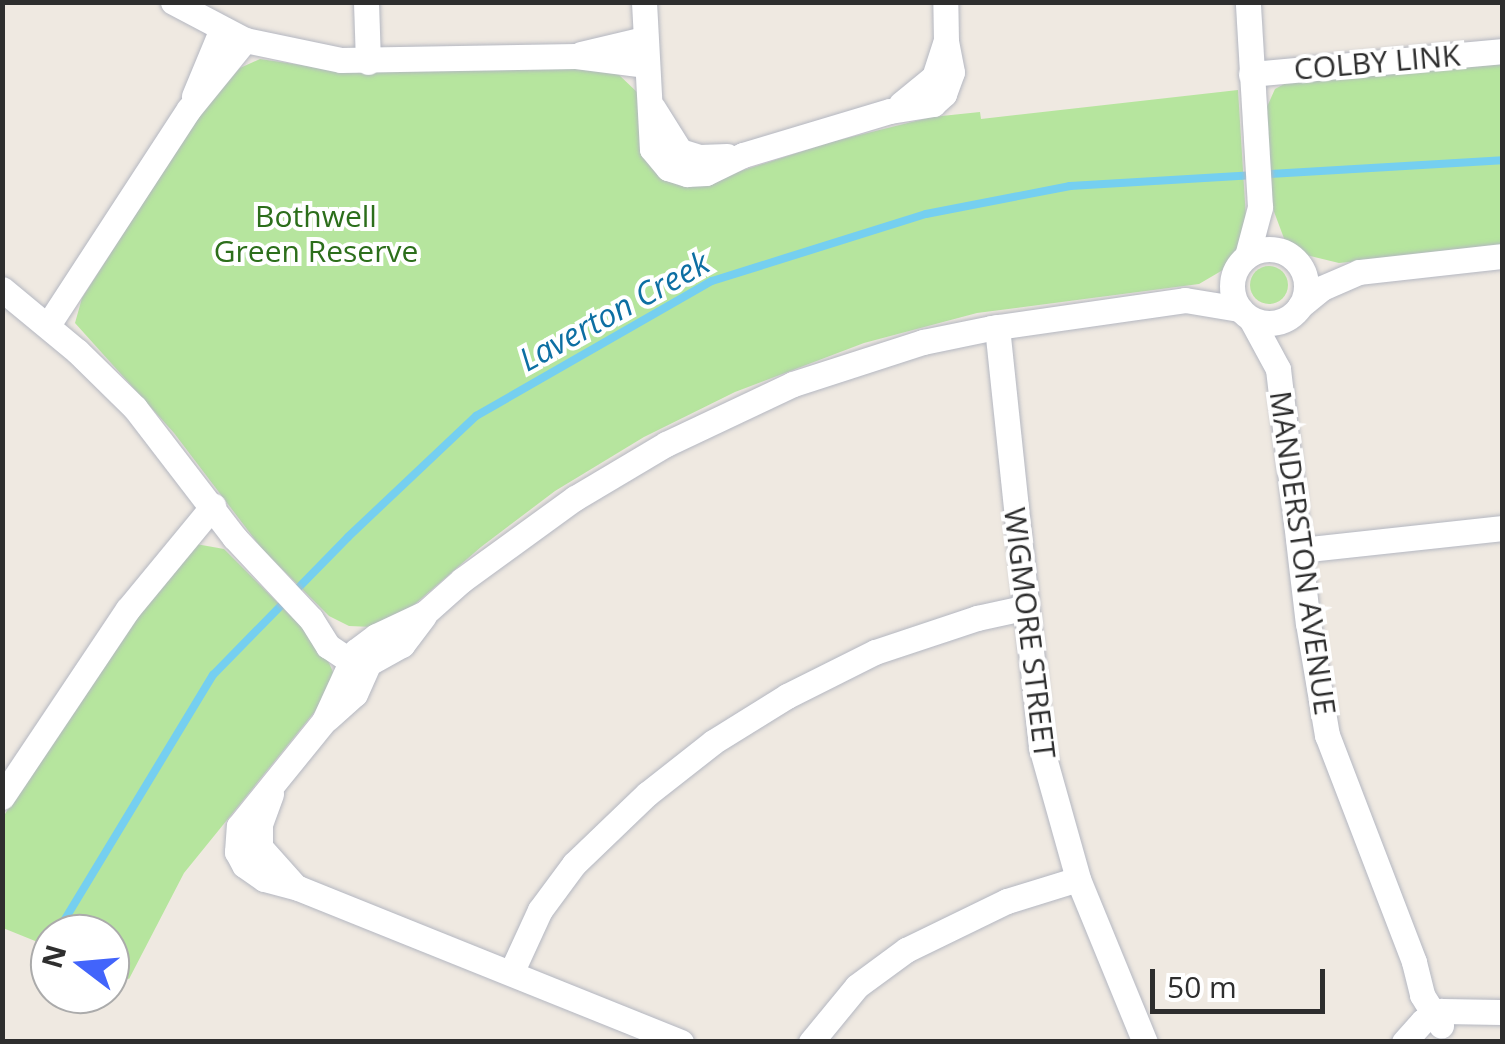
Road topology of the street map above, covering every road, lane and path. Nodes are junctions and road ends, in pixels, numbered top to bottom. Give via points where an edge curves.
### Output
1 (172, 2) edge
2 (366, 2) edge
3 (644, 2) edge
4 (945, 2) edge
5 (1248, 2) edge
6 (233, 35) junction
7 (1502, 51) edge
8 (645, 52) junction
9 (368, 62) junction
10 (1250, 74) junction
11 (1260, 207) junction
12 (1502, 256) edge
13 (1291, 257) junction
14 (1242, 261) junction
15 (1359, 272) junction
16 (2, 288) edge
17 (1186, 300) junction
18 (1295, 311) junction
19 (1246, 314) junction
20 (48, 325) junction
21 (997, 327) junction
22 (1278, 369) junction
23 (213, 506) junction
24 (1502, 528) edge
25 (1300, 550) junction
26 (1024, 608) junction
27 (360, 656) junction
28 (2, 797) edge
29 (1078, 879) junction
30 (510, 972) junction
31 (1502, 1013) edge
32 (1435, 1023) edge
33 (681, 1042) edge
34 (811, 1042) edge
35 (1145, 1042) edge
36 (1404, 1042) edge

1 - 6 street
2 - 9 street
3 - 8 street
4 - 8 street via 946,41 929,84 890,111 743,155 665,151
5 - 10 street
6 - 9 street via 316,57
6 - 20 street
7 - 10 street, COLBY LINK
8 - 9 street
10 - 11 street
11 - 13 street
11 - 14 street
12 - 15 street
13 - 14 street via 1271,248
13 - 15 street
13 - 18 street via 1306,284
14 - 17 street
14 - 19 street via 1232,288
15 - 18 street via 1322,288
16 - 20 street
17 - 19 street
17 - 21 street
18 - 19 street via 1271,323
18 - 22 street, MANDERSTON AVENUE
19 - 22 street, MANDERSTON AVENUE
20 - 23 street via 135,408
21 - 26 street, WIGMORE STREET
21 - 27 street via 922,342 793,384 666,444 462,580 402,645
22 - 25 street, MANDERSTON AVENUE
23 - 27 street via 328,646
23 - 28 street via 128,608
24 - 25 street
25 - 32 street, MANDERSTON AVENUE via 1327,735 1414,962 1435,990
26 - 29 street, WIGMORE STREET via 1042,748
26 - 30 street via 876,652 713,742 574,864 540,910
27 - 30 street via 349,703 324,721 274,784 249,849 298,888
29 - 34 street via 1007,900 906,950 857,986
29 - 35 street, WIGMORE STREET
30 - 33 street
31 - 32 street via 1482,1025
32 - 36 street

